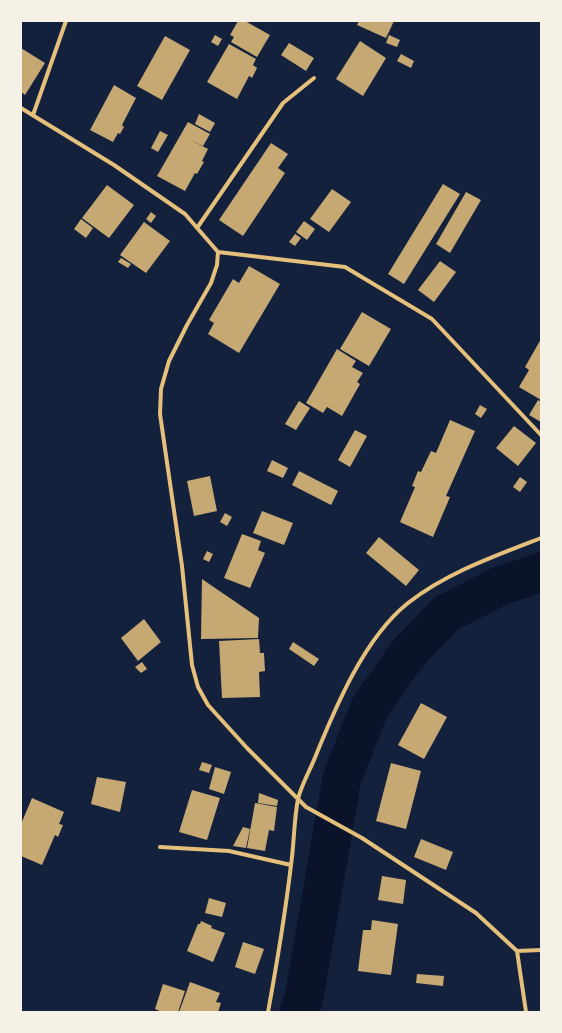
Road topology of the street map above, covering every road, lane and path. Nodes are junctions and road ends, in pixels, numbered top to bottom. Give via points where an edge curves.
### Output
1 (66, 21) edge
2 (314, 78) dead end
3 (21, 108) edge
4 (33, 115) junction
5 (197, 228) junction
6 (218, 252) junction
7 (541, 434) edge
8 (541, 538) edge
9 (298, 799) junction
10 (160, 847) dead end
11 (291, 865) junction
12 (541, 950) edge
13 (517, 952) junction
14 (268, 1012) edge
15 (526, 1012) edge

1 - 4 street
2 - 5 street via 283,103
3 - 4 street
4 - 5 street via 114,164 185,214
5 - 6 street
6 - 7 street via 345,267 432,319
6 - 9 street via 211,283 169,361 160,402 182,566 192,665 198,687 208,705
8 - 9 street via 472,565 435,584 394,616 382,629 355,672
9 - 11 street
9 - 13 street via 476,913
10 - 11 street via 230,851
11 - 14 street
12 - 13 street
13 - 15 street

